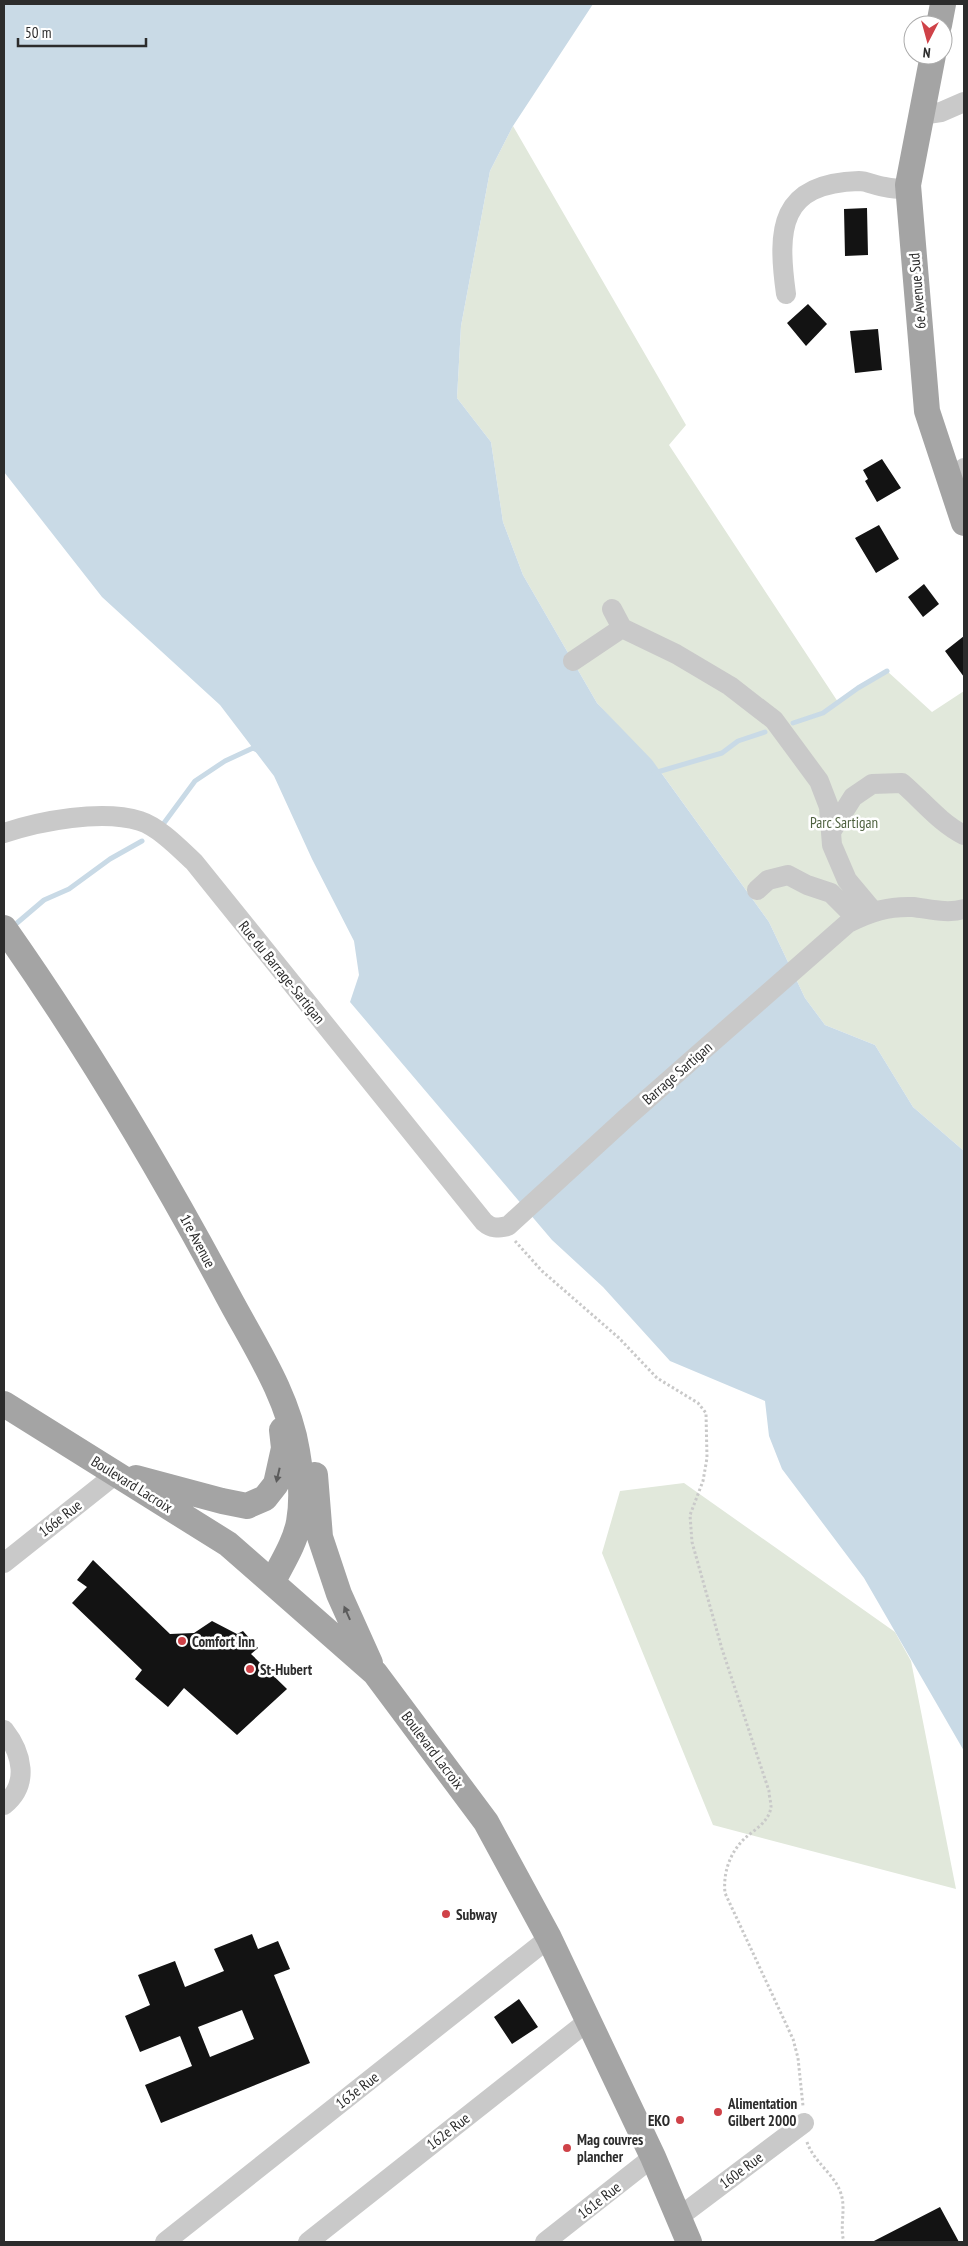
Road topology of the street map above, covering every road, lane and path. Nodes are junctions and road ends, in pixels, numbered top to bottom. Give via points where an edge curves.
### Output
1 (931, 65) edge
2 (964, 102) edge
3 (921, 115) junction
4 (908, 189) junction
5 (786, 294) dead end
6 (957, 473) edge
7 (964, 523) edge
8 (612, 609) dead end
9 (622, 628) junction
10 (573, 661) dead end
11 (831, 832) junction
12 (4, 833) edge
13 (964, 835) edge
14 (758, 890) dead end
15 (964, 909) edge
16 (859, 918) junction
17 (4, 928) edge
18 (505, 1227) junction
19 (279, 1392) junction
20 (4, 1404) edge
21 (116, 1474) junction
22 (4, 1563) edge
23 (273, 1581) junction
24 (375, 1673) junction
25 (4, 1730) edge
26 (4, 1805) edge
27 (549, 1938) junction
28 (588, 2020) junction
29 (804, 2123) junction
30 (653, 2157) junction
31 (679, 2217) junction
32 (165, 2242) edge
33 (308, 2242) edge
34 (545, 2242) edge
35 (689, 2242) edge
36 (844, 2242) edge

1 - 3 main road, 6e Avenue Sud
2 - 3 street via 941,112
3 - 4 main road, 6e Avenue Sud
4 - 5 street via 860,181 819,186 792,207 783,228 781,256
4 - 6 main road, 6e Avenue Sud via 927,411
6 - 7 main road, 6e Avenue Sud
8 - 9 street
9 - 10 street
9 - 11 street via 676,654 730,686 774,720 819,781 828,807
11 - 13 street via 853,797 872,784 902,783 948,827
11 - 16 street via 832,845
12 - 18 street, Rue du Barrage-Sartigan via 65,818 111,817 140,821 169,838 194,862 484,1222 491,1228
14 - 16 street via 768,880 788,875 831,893
15 - 16 street via 954,912 911,907
16 - 18 street, Barrage Sartigan via 627,1117
17 - 19 main road, 1re Avenue via 106,1082 184,1213
18 - 29 path via 542,1271 619,1338 658,1378 698,1403 706,1413 707,1458 703,1481 690,1515 692,1542 771,1806 766,1820 742,1841 732,1855 724,1879 725,1893 793,2039 802,2088
19 -> 21 main road via 284,1448 276,1484 265,1498 247,1506
19 - 23 main road, 1re Avenue via 297,1450 301,1495 299,1523
24 -> 19 main road via 339,1594 320,1536 317,1482 304,1432
20 - 21 main road, Boulevard Lacroix
21 - 22 street, 166e Rue
21 - 23 main road, Boulevard Lacroix via 228,1544
23 - 24 main road, Boulevard Lacroix
24 - 27 main road, Boulevard Lacroix via 486,1822
25 - 26 street via 18,1752 22,1766 20,1782
27 - 28 main road, Boulevard Lacroix
27 - 32 street, 163e Rue
28 - 30 main road, Boulevard Lacroix
28 - 33 street, 162e Rue
29 - 31 street, 160e Rue
29 - 36 path via 808,2145 839,2188 844,2201 841,2225
30 - 31 main road, Boulevard Lacroix
30 - 34 street, 161e Rue
31 - 35 main road, Boulevard Lacroix

